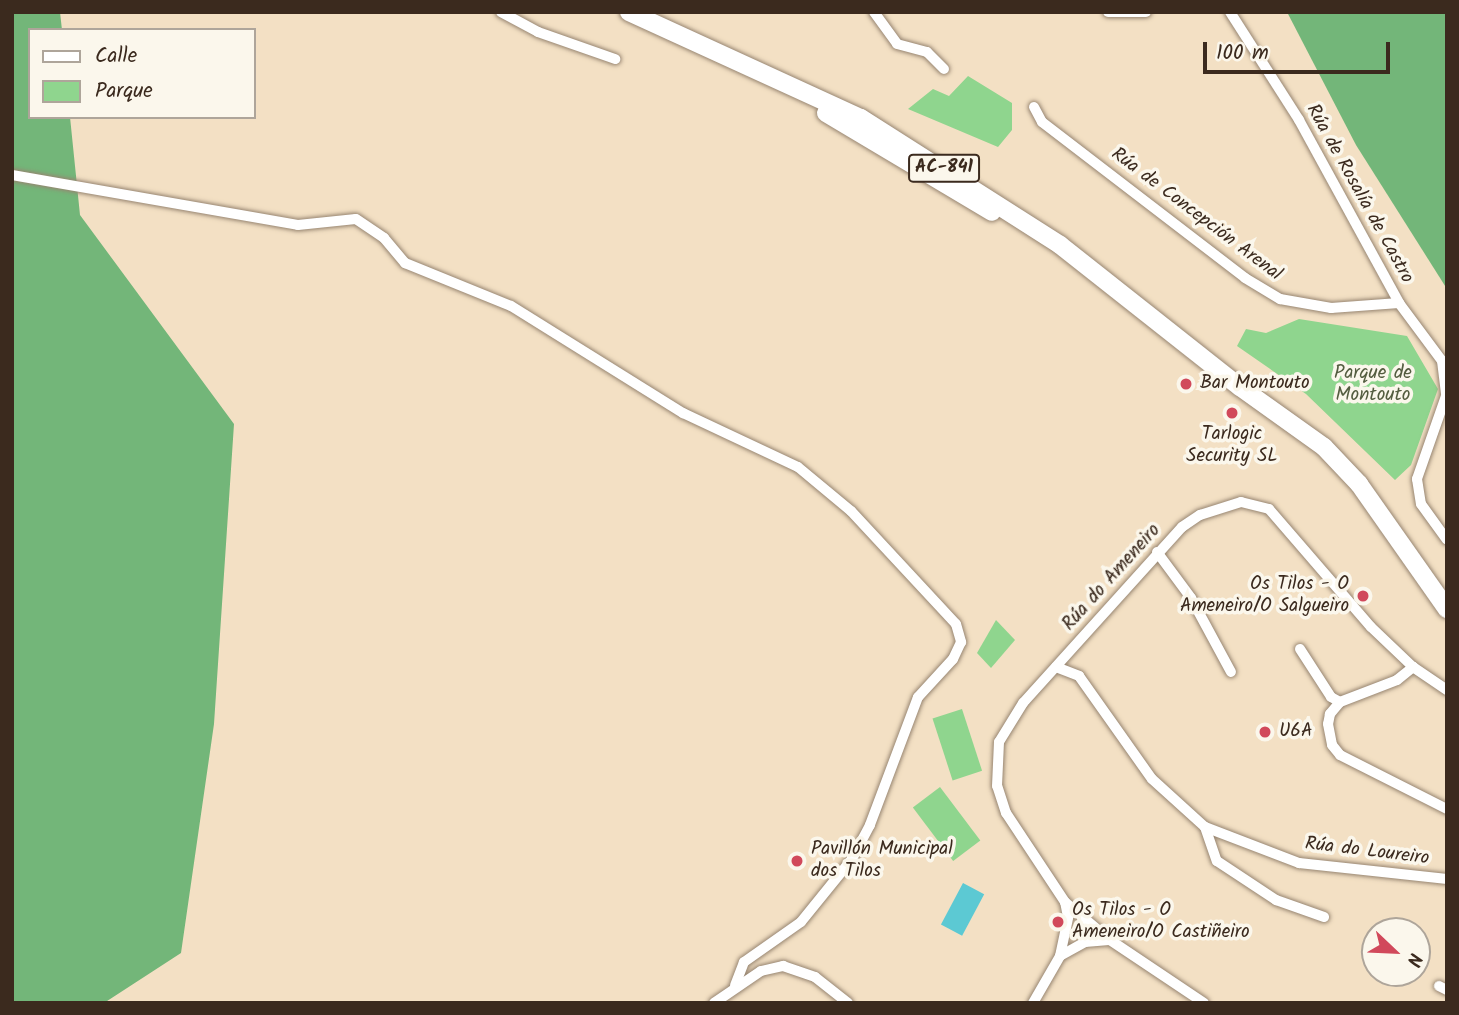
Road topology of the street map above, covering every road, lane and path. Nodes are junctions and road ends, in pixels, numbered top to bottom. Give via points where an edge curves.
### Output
1 (501, 12) edge
2 (629, 12) edge
3 (874, 12) edge
4 (1108, 12) edge
5 (1146, 12) edge
6 (1230, 12) edge
7 (615, 59) dead end
8 (944, 69) dead end
9 (1034, 107) dead end
10 (12, 175) edge
11 (1399, 303) junction
12 (1446, 396) edge
13 (1447, 540) edge
14 (1157, 552) junction
15 (1414, 560) junction
16 (1447, 596) edge
17 (1447, 609) edge
18 (1300, 649) dead end
19 (1056, 667) junction
20 (1413, 667) junction
21 (1231, 672) dead end
22 (1447, 690) edge
23 (1340, 702) junction
24 (1447, 809) edge
25 (1205, 827) junction
26 (1447, 878) edge
27 (1065, 902) junction
28 (1324, 917) dead end
29 (1110, 940) junction
30 (1060, 956) junction
31 (735, 985) junction
32 (714, 1003) edge
33 (848, 1003) edge
34 (1033, 1003) edge
35 (1204, 1003) edge

1 - 7 street via 538,32
2 - 15 main road, AC-841 via 862,118 1060,245 1324,447 1359,484
3 - 8 street via 897,44 927,52
4 - 5 street
6 - 11 street, Rúa de Rosalía de Castro via 1299,120
9 - 11 street, Rúa de Concepción Arenal via 1053,130 1245,278 1280,299 1331,308
10 - 31 street via 298,225 356,219 384,238 405,263 511,306 683,412 798,467 851,511 956,624 961,642 953,659 918,697 870,825 852,859 801,922 744,962
11 - 12 street, Rúa de Rosalía de Castro via 1442,361
12 - 13 street via 1417,479 1421,504
14 - 19 street, Rúa do Ameneiro
14 - 20 street, Rúa do Ameneiro via 1200,515 1256,502 1286,525 1371,627
14 - 21 street via 1191,598
15 - 16 main road, AC-841
15 - 17 main road, AC-841
18 - 23 street via 1331,697
19 - 25 street, Rúa do Loureiro via 1079,676 1152,779
19 - 27 street, Rúa do Ameneiro via 1006,724 995,761 1006,813
20 - 22 street, Rúa do Ameneiro
20 - 23 street via 1397,680
23 - 24 street via 1328,724 1332,745 1340,755
25 - 26 street, Rúa do Loureiro via 1299,863
25 - 28 street, Rúa do Loureiro via 1217,861 1276,900
27 - 29 street, Rúa do Ameneiro
27 - 30 street via 1068,917
29 - 30 street via 1085,942
29 - 35 street, Rúa do Ameneiro
30 - 34 street
31 - 32 street
31 - 33 street via 783,966 815,977

